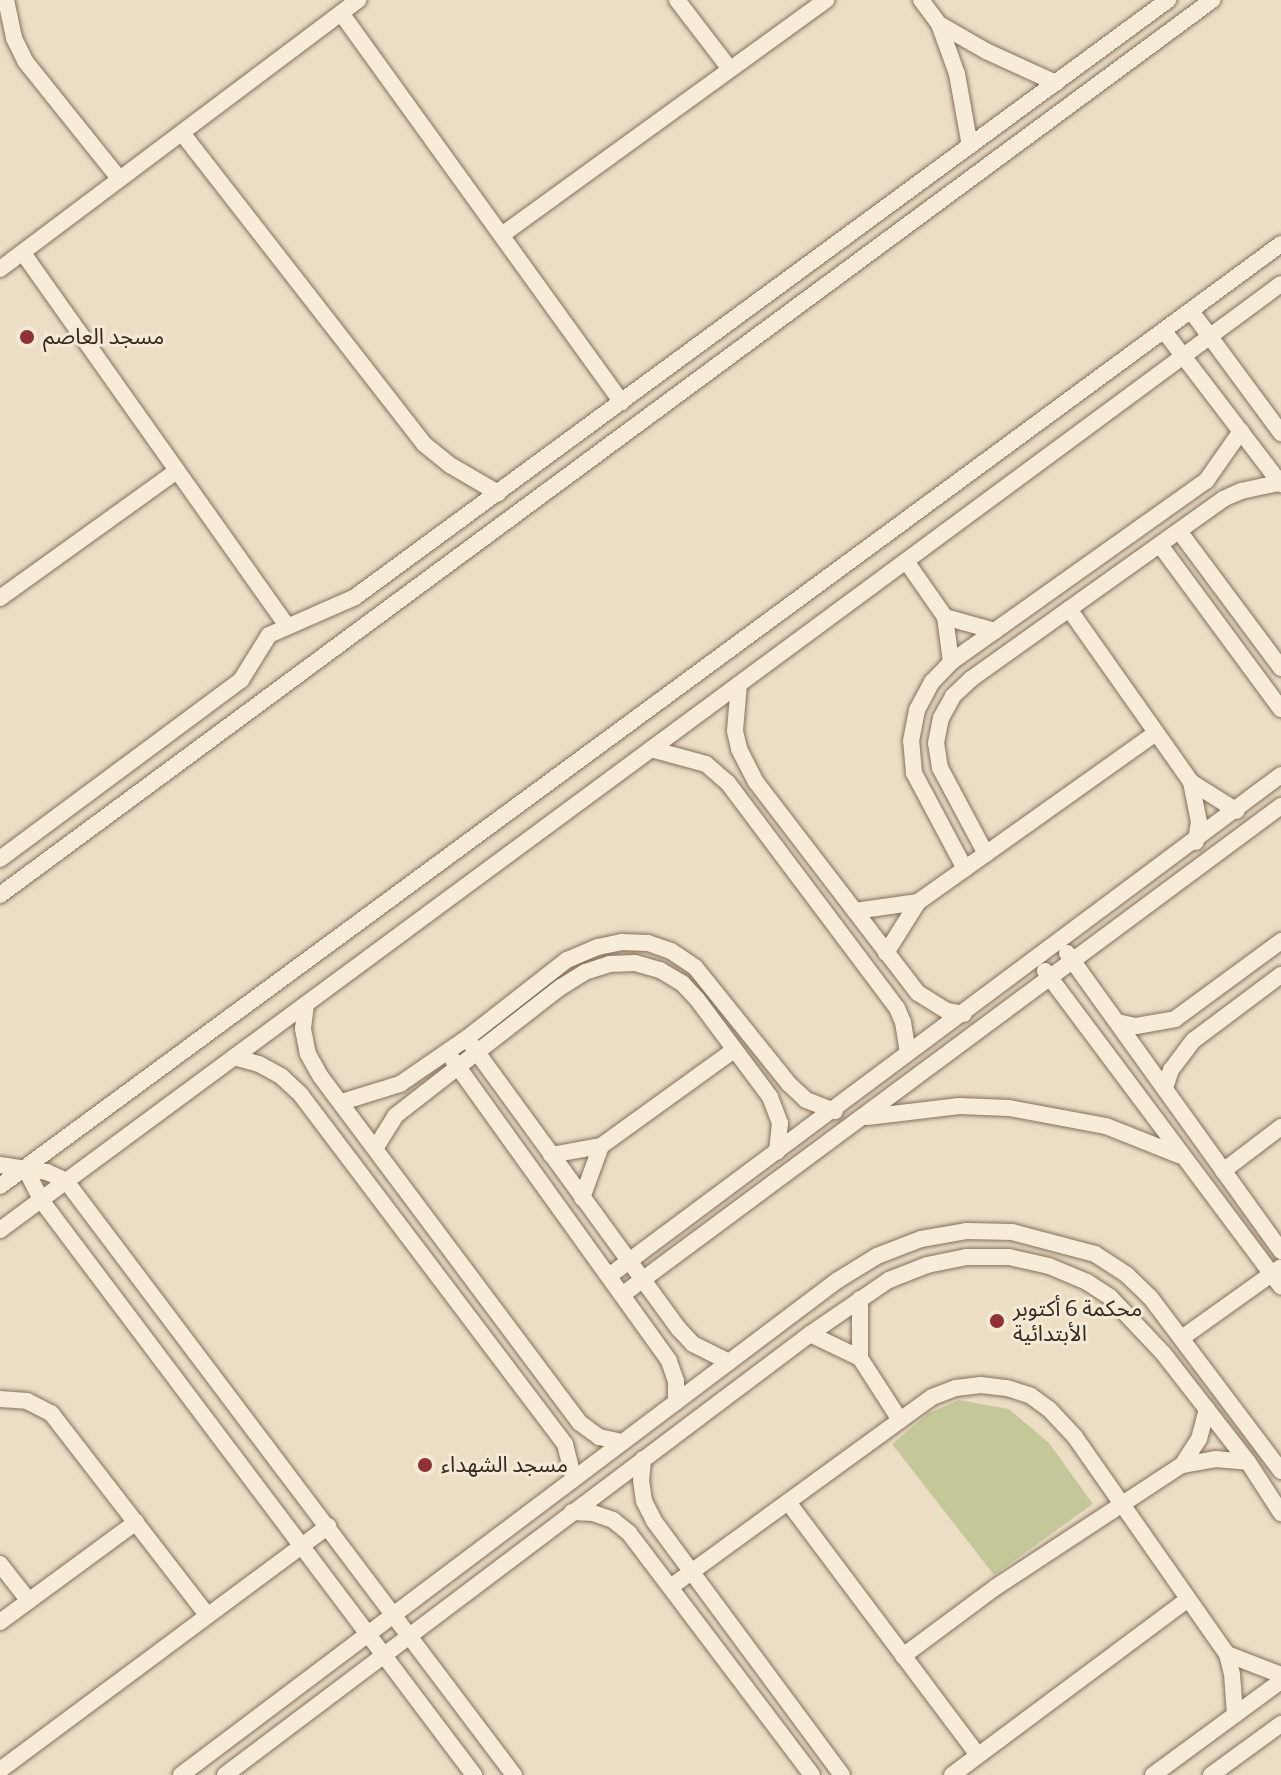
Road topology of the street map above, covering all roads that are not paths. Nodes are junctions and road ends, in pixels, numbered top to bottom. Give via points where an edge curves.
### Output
1 (6, 0) edge
2 (358, 0) edge
3 (677, 0) edge
4 (826, 0) edge
5 (921, 0) edge
6 (1168, 0) edge
7 (1212, 0) edge
8 (341, 13) junction
9 (939, 24) junction
10 (730, 69) junction
11 (1056, 83) junction
12 (182, 133) junction
13 (970, 146) junction
14 (118, 177) junction
15 (503, 234) junction
16 (1281, 244) edge
17 (23, 253) junction
18 (0, 269) edge
19 (1281, 284) edge
20 (1191, 311) junction
21 (1164, 331) junction
22 (1210, 337) junction
23 (1183, 357) junction
24 (622, 402) junction
25 (1241, 431) junction
26 (1281, 433) edge
27 (177, 471) junction
28 (1281, 484) edge
29 (498, 493) junction
30 (1179, 531) junction
31 (1160, 545) junction
32 (906, 561) junction
33 (0, 598) edge
34 (1069, 609) junction
35 (945, 617) junction
36 (286, 625) junction
37 (995, 631) junction
38 (951, 662) junction
39 (1281, 668) edge
40 (739, 684) junction
41 (1281, 709) edge
42 (1156, 733) junction
43 (651, 749) junction
44 (1281, 775) edge
45 (1191, 782) junction
46 (1281, 806) edge
47 (1237, 811) junction
48 (1196, 842) junction
49 (986, 854) junction
50 (0, 859) edge
51 (965, 869) junction
52 (0, 895) edge
53 (918, 902) junction
54 (855, 911) junction
55 (1281, 941) edge
56 (1059, 943) junction
57 (886, 953) junction
58 (1037, 960) junction
59 (1072, 961) junction
60 (1281, 975) edge
61 (1050, 977) junction
62 (907, 980) junction
63 (888, 996) junction
64 (306, 1004) junction
65 (964, 1014) junction
66 (1117, 1022) junction
67 (467, 1038) junction
68 (734, 1050) junction
69 (447, 1053) junction
70 (477, 1053) junction
71 (908, 1053) junction
72 (234, 1057) junction
73 (458, 1067) junction
74 (321, 1077) junction
75 (789, 1084) junction
76 (1165, 1088) junction
77 (301, 1095) junction
78 (770, 1097) junction
79 (342, 1102) junction
80 (835, 1111) junction
81 (861, 1118) junction
82 (1281, 1127) edge
83 (601, 1146) junction
84 (376, 1147) junction
85 (777, 1152) junction
86 (551, 1155) junction
87 (1182, 1157) junction
88 (0, 1165) edge
89 (25, 1168) junction
90 (1223, 1171) junction
91 (66, 1181) junction
92 (0, 1186) edge
93 (582, 1198) junction
94 (41, 1200) junction
95 (0, 1230) edge
96 (1281, 1251) edge
97 (629, 1262) junction
98 (609, 1276) junction
99 (1277, 1276) edge
100 (642, 1280) junction
101 (622, 1295) junction
102 (860, 1299) junction
103 (810, 1334) junction
104 (1183, 1337) junction
105 (860, 1358) junction
106 (729, 1362) junction
107 (0, 1399) edge
108 (676, 1402) junction
109 (568, 1407) junction
110 (1207, 1409) junction
111 (900, 1420) junction
112 (549, 1423) junction
113 (622, 1442) junction
114 (643, 1459) junction
115 (1248, 1462) junction
116 (1182, 1465) junction
117 (1281, 1471) edge
118 (574, 1479) junction
119 (788, 1502) junction
120 (1121, 1504) junction
121 (572, 1512) junction
122 (1281, 1513) edge
123 (136, 1522) junction
124 (328, 1526) junction
125 (302, 1545) junction
126 (0, 1564) edge
127 (691, 1572) junction
128 (672, 1586) junction
129 (1188, 1599) junction
130 (29, 1601) junction
131 (207, 1615) junction
132 (393, 1615) junction
133 (0, 1622) edge
134 (368, 1634) junction
135 (409, 1636) junction
136 (1227, 1654) junction
137 (384, 1655) junction
138 (903, 1656) junction
139 (1281, 1678) edge
140 (1235, 1715) junction
141 (1281, 1724) edge
142 (978, 1755) junction
143 (1, 1767) edge
144 (181, 1775) edge
145 (225, 1775) edge
146 (474, 1775) edge
147 (514, 1775) edge
148 (812, 1775) edge
149 (842, 1775) edge
150 (952, 1775) edge
151 (1153, 1775) edge
152 (1211, 1775) edge

1 - 14 street via 25,61
2 - 8 street
3 - 10 street
4 - 10 street
5 - 9 street
6 - 11 street
7 - 52 street
8 - 12 street
8 - 15 street
9 - 11 street
9 - 13 street via 957,74
10 - 15 street
11 - 13 street
12 - 14 street
12 - 29 street via 424,444
13 - 24 street
14 - 17 street
15 - 24 street
16 - 20 street
17 - 18 street
17 - 27 street
19 - 22 street
20 - 21 street
20 - 22 street
21 - 23 street
21 - 89 street
22 - 23 street
22 - 26 street
23 - 25 street
23 - 32 street
24 - 29 street
25 - 28 street
25 - 37 street via 1206,481
27 - 33 street
27 - 36 street
28 - 30 street via 1223,499
29 - 36 street via 355,597
30 - 31 street
30 - 39 street
31 - 34 street
31 - 41 street
32 - 35 street
32 - 40 street
34 - 42 street
34 - 49 street via 971,679 941,718 936,743 940,768
35 - 37 street
35 - 38 street
36 - 50 street via 269,635 241,680
37 - 38 street
38 - 51 street via 917,710 911,741 918,783
40 - 43 street
40 - 54 street via 735,731 747,766
42 - 45 street
42 - 49 street
43 - 63 street via 692,758 718,772
43 - 64 street
44 - 47 street
45 - 47 street
45 - 48 street via 1199,822
46 - 59 street
47 - 48 street
48 - 56 street
49 - 51 street
51 - 53 street
53 - 54 street
53 - 57 street
54 - 57 street
55 - 66 street via 1175,1019 1136,1026
56 - 58 street
56 - 59 street
57 - 62 street
58 - 61 street
58 - 65 street
59 - 61 street
59 - 66 street
60 - 76 street via 1194,1040 1171,1070
61 - 81 street
61 - 87 street
62 - 63 street
62 - 65 street via 932,1004
63 - 71 street via 903,1022
64 - 72 street
64 - 74 street via 308,1054
65 - 71 street
66 - 76 street
67 - 69 street
67 - 70 street
67 - 75 street via 580,952 622,942 648,943 695,967
68 - 70 street via 682,983 635,963 585,972
68 - 78 street
68 - 83 street
69 - 73 street
69 - 79 street via 400,1084
70 - 73 street
70 - 86 street
71 - 80 street
72 - 77 street via 270,1070
72 - 91 street
73 - 84 street via 395,1116
73 - 98 street
74 - 77 street via 302,1076
74 - 79 street
75 - 78 street via 785,1099
75 - 80 street via 806,1100
76 - 90 street
77 - 112 street
78 - 85 street via 780,1123
79 - 84 street
80 - 85 street
81 - 87 street via 959,1106 1009,1108 1106,1126
81 - 100 street
82 - 90 street
83 - 86 street
83 - 93 street
84 - 109 street
85 - 97 street
86 - 93 street
87 - 99 street
88 - 89 street
89 - 91 street
89 - 92 street
89 - 94 street
90 - 96 street
91 - 94 street
91 - 124 street
93 - 97 street
94 - 95 street
94 - 125 street
97 - 98 street
97 - 100 street
98 - 101 street
99 - 104 street
100 - 101 street
100 - 106 street via 693,1344
101 - 108 street via 669,1361
102 - 103 street
102 - 105 street
102 - 110 street via 927,1265 967,1257 1009,1257 1049,1266 1087,1282 1129,1314
103 - 105 street
103 - 114 street
104 - 106 street via 1127,1275 1095,1254 1012,1232 967,1231 921,1239 877,1256
104 - 117 street
105 - 111 street
106 - 108 street
107 - 123 street via 27,1401 51,1413
108 - 113 street
109 - 112 street via 565,1424
109 - 113 street via 589,1431
110 - 115 street
110 - 116 street via 1199,1439
111 - 119 street
111 - 120 street via 932,1397 956,1388 981,1385 1031,1396 1075,1437
112 - 118 street via 568,1451
113 - 118 street
114 - 121 street
114 - 127 street via 644,1501
115 - 116 street via 1215,1459
115 - 122 street
116 - 120 street
118 - 132 street
119 - 127 street
119 - 138 street
120 - 129 street
120 - 138 street
121 - 128 street via 613,1520
121 - 135 street
123 - 130 street
123 - 131 street
124 - 125 street
124 - 132 street
125 - 131 street
125 - 134 street
126 - 130 street
127 - 128 street
127 - 149 street
128 - 148 street
129 - 136 street
129 - 142 street
130 - 133 street
131 - 143 street
132 - 134 street
132 - 135 street
134 - 137 street
134 - 144 street
135 - 137 street
135 - 147 street
136 - 139 street
136 - 140 street
137 - 145 street
137 - 146 street
138 - 142 street
139 - 140 street
140 - 151 street
141 - 152 street
142 - 150 street

